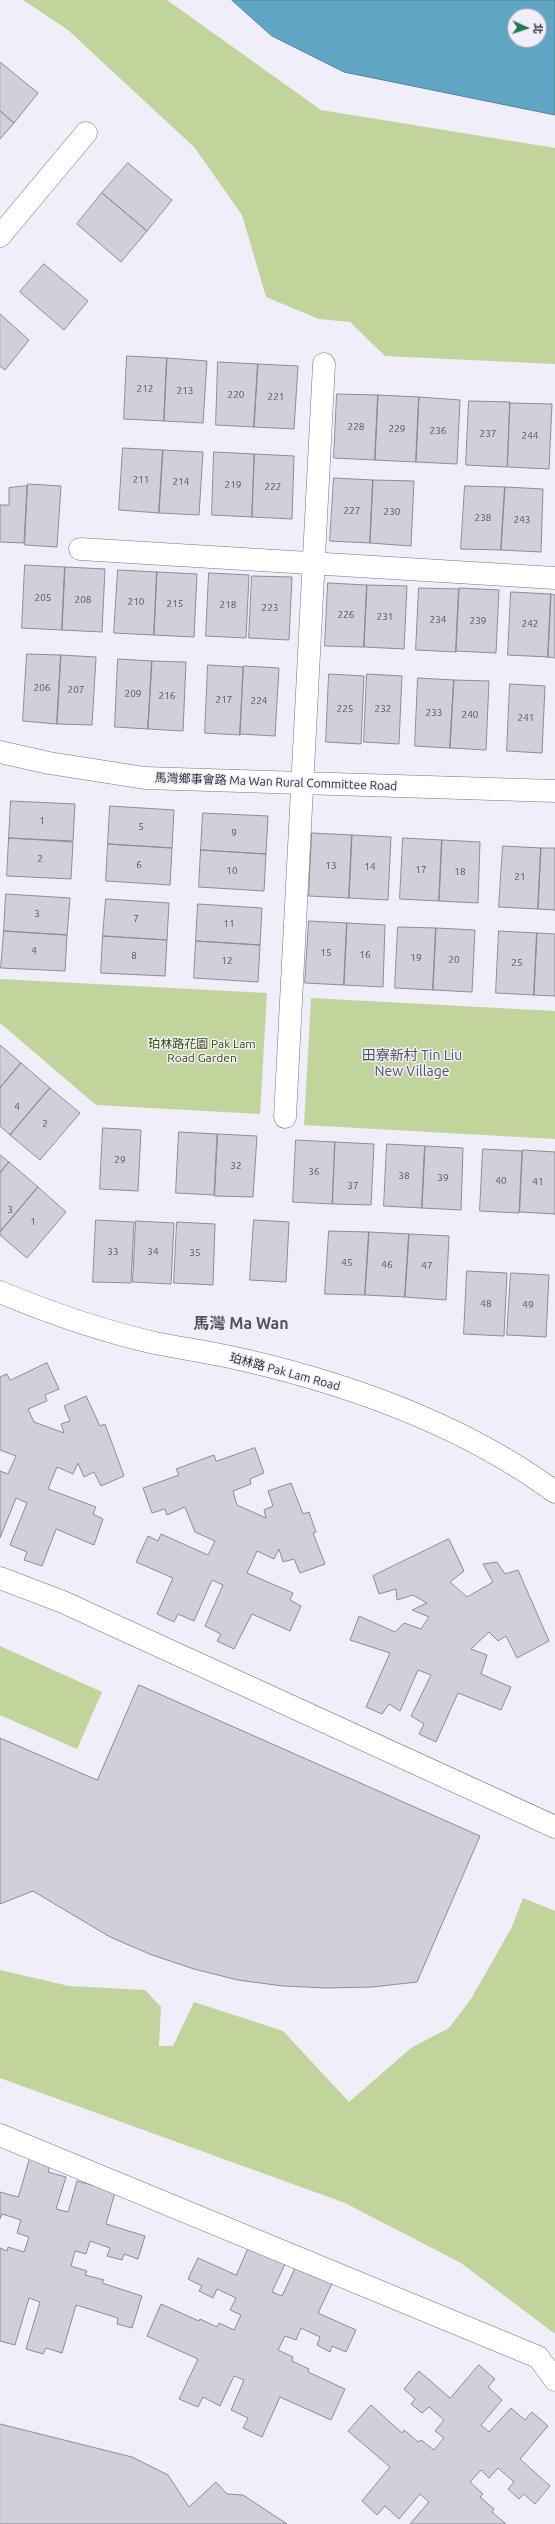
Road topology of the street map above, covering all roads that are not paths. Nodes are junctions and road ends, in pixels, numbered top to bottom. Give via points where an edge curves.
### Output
1 (86, 134) dead end
2 (0, 236) edge
3 (324, 364) dead end
4 (80, 549) dead end
5 (314, 563) junction
6 (555, 578) edge
7 (0, 752) edge
8 (302, 782) junction
9 (555, 791) edge
10 (285, 1117) dead end
11 (0, 1292) edge
12 (555, 1492) edge
13 (0, 1578) edge
14 (555, 1827) edge
15 (0, 2134) edge
16 (555, 2380) edge

1 - 2 street
3 - 5 street
4 - 5 street
5 - 6 street
5 - 8 street
7 - 8 street, 馬灣鄉事會路 Ma Wan Rural Committee Road via 49,764 145,778
8 - 9 street, 馬灣鄉事會路 Ma Wan Rural Committee Road
8 - 10 street
11 - 12 street, 珀林路 Pak Lam Road via 105,1330 155,1343 244,1360 364,1394 425,1418 513,1465
13 - 14 street via 64,1602
15 - 16 street via 538,2357

